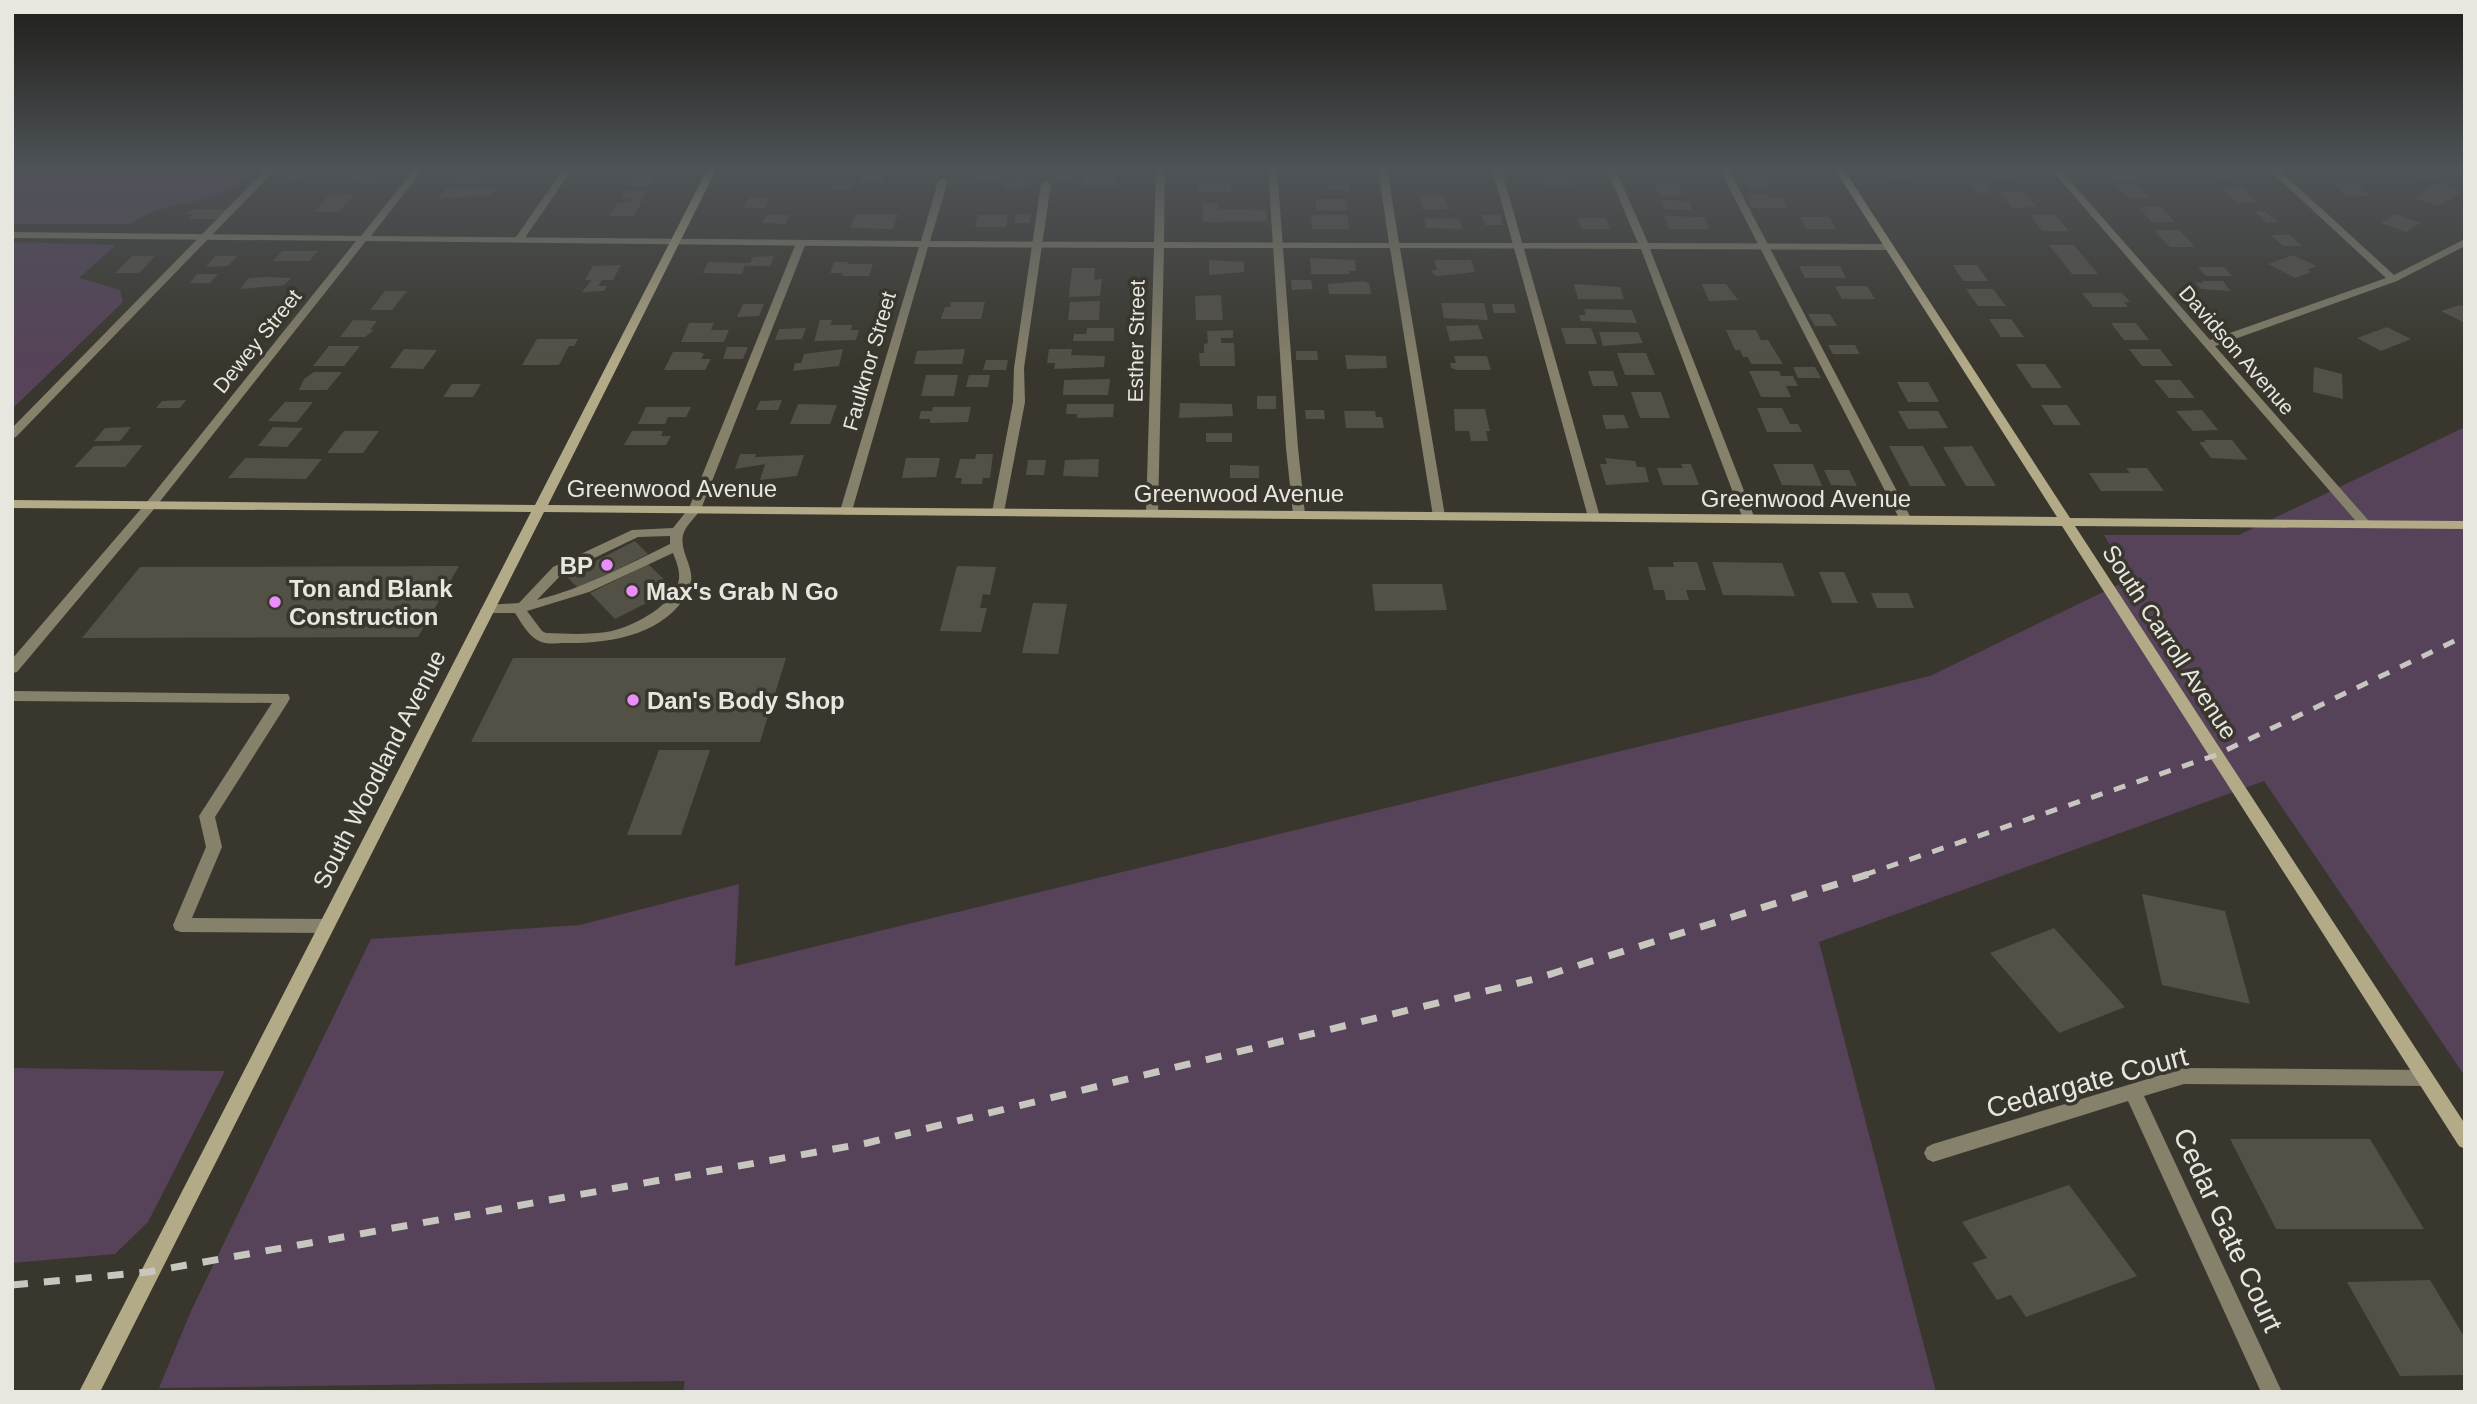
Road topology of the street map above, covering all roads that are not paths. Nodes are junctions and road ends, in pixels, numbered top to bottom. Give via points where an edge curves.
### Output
1 (212, 234) edge
2 (368, 234) edge
3 (524, 234) edge
4 (679, 234) edge
5 (926, 234) edge
6 (1037, 234) edge
7 (1158, 234) edge
8 (1279, 234) edge
9 (1393, 234) edge
10 (1517, 234) edge
11 (1639, 234) edge
12 (1758, 234) edge
13 (1880, 234) edge
14 (2110, 234) edge
15 (2343, 234) edge
16 (12, 235) edge
17 (210, 236) junction
18 (364, 238) junction
19 (519, 240) junction
20 (674, 242) junction
21 (2465, 242) edge
22 (801, 243) junction
23 (1035, 243) junction
24 (1158, 243) junction
25 (1280, 243) junction
26 (923, 244) junction
27 (1395, 244) junction
28 (1520, 244) junction
29 (1644, 245) junction
30 (1765, 246) junction
31 (1889, 247) junction
32 (2393, 279) junction
33 (2207, 345) junction
34 (12, 435) edge
35 (12, 504) edge
36 (150, 506) junction
37 (540, 508) junction
38 (695, 509) junction
39 (846, 511) junction
40 (998, 512) junction
41 (1152, 513) junction
42 (1299, 514) junction
43 (1438, 516) junction
44 (1594, 517) junction
45 (1749, 519) junction
46 (1906, 520) junction
47 (2066, 521) junction
48 (2365, 524) junction
49 (2465, 525) edge
50 (677, 539) junction
51 (488, 610) junction
52 (520, 610) junction
53 (12, 668) edge
54 (12, 696) edge
55 (326, 926) junction
56 (2425, 1078) junction
57 (2133, 1092) junction
58 (2465, 1140) edge
59 (1933, 1153) dead end
60 (89, 1392) edge
61 (2272, 1392) edge

1 - 17 street
2 - 18 street, Dewey Street
3 - 19 street
4 - 20 street, South Woodland Avenue
5 - 26 street, Faulknor Street
6 - 23 street
7 - 24 street, Esther Street
8 - 25 street
9 - 27 street
10 - 28 street
11 - 29 street
12 - 30 street
13 - 31 street, South Carroll Avenue
14 - 33 street, Davidson Avenue
15 - 32 street
16 - 17 street
17 - 18 street
17 - 34 street
18 - 19 street
18 - 36 street, Dewey Street
19 - 20 street
20 - 22 street
20 - 37 street, South Woodland Avenue
21 - 32 street
22 - 26 street
22 - 38 street
23 - 24 street
23 - 26 street
23 - 40 street via 1019,402
24 - 25 street
24 - 41 street, Esther Street
25 - 27 street
25 - 42 street
26 - 39 street, Faulknor Street
27 - 28 street
27 - 43 street
28 - 29 street
28 - 44 street
29 - 30 street
29 - 45 street
30 - 31 street
30 - 46 street
31 - 47 street, South Carroll Avenue
32 - 33 street
33 - 48 street, Davidson Avenue
35 - 36 street, Greenwood Avenue
36 - 37 street, Greenwood Avenue
36 - 53 street, Dewey Street
37 - 38 street, Greenwood Avenue
37 - 51 street, South Woodland Avenue
38 - 39 street, Greenwood Avenue
38 - 50 street
39 - 40 street, Greenwood Avenue
40 - 41 street, Greenwood Avenue
41 - 42 street, Greenwood Avenue
42 - 43 street, Greenwood Avenue
43 - 44 street, Greenwood Avenue
44 - 45 street, Greenwood Avenue
45 - 46 street, Greenwood Avenue
46 - 47 street, Greenwood Avenue
47 - 48 street, Greenwood Avenue
47 - 56 street, South Carroll Avenue
48 - 49 street, Greenwood Avenue
50 - 52 street via 568,598
50 - 52 street via 636,533 558,570
50 - 52 street via 687,568 686,584 679,598 647,625 618,636 544,638
51 - 52 street
51 - 55 street, South Woodland Avenue
54 - 55 street via 283,698 207,816 214,847 181,925
55 - 60 street, South Woodland Avenue
56 - 57 street, Cedargate Court via 2184,1076
56 - 58 street, South Carroll Avenue
57 - 59 street, Cedargate Court
57 - 61 street, Cedar Gate Court

